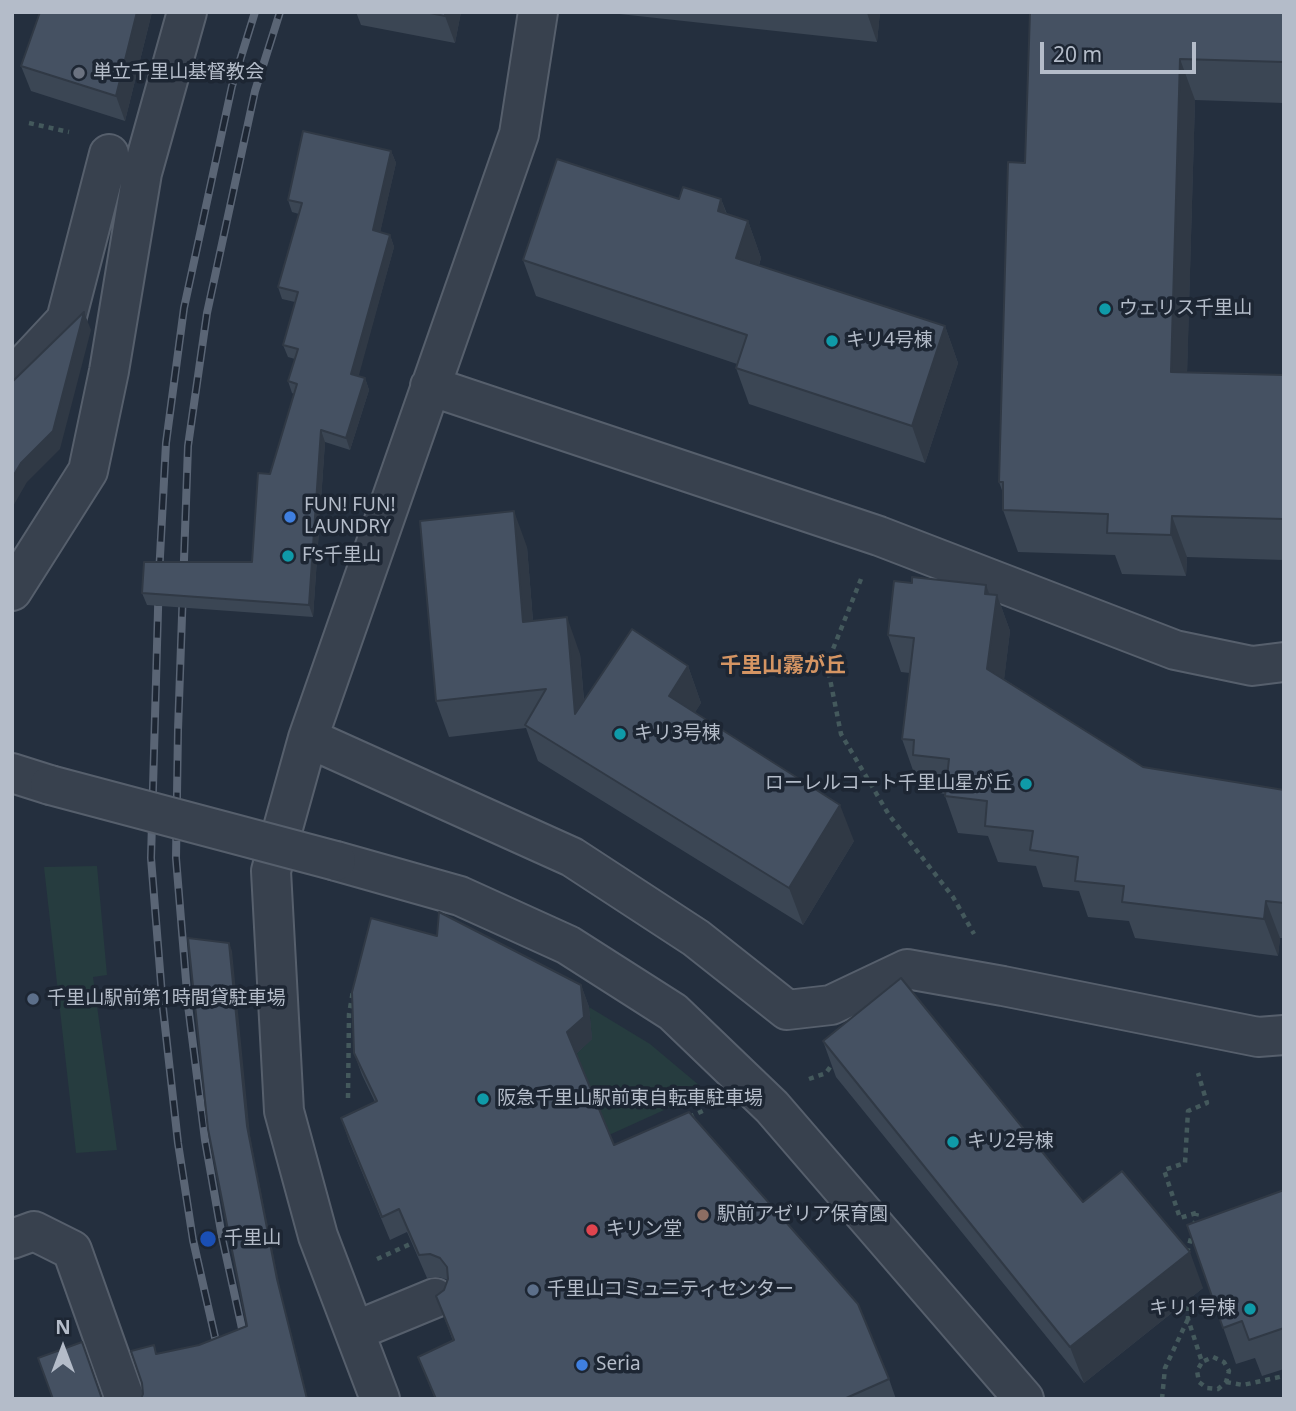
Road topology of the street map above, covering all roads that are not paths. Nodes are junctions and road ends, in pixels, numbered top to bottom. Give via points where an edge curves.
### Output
1 (187, 12) edge
2 (538, 12) edge
3 (109, 155) dead end
4 (12, 378) edge
5 (430, 386) junction
6 (12, 591) edge
7 (1284, 662) edge
8 (308, 738) junction
9 (12, 773) edge
10 (1284, 1035) edge
11 (12, 1239) edge
12 (435, 1298) edge
13 (355, 1331) junction
14 (125, 1399) edge
15 (380, 1399) edge
16 (1024, 1399) edge

1 - 6 street via 142,173 88,471
2 - 5 street via 519,134
3 - 4 street via 66,320
5 - 7 street via 878,536 1175,650 1252,666
5 - 8 street
8 - 10 street via 572,858 696,938 787,1010 831,1006 907,969 1258,1037
8 - 13 street via 271,871 284,1111 318,1236
9 - 16 street, bridge via 460,896 568,945 673,1012 772,1107
11 - 14 street via 34,1231 72,1250
12 - 13 street
13 - 15 street

